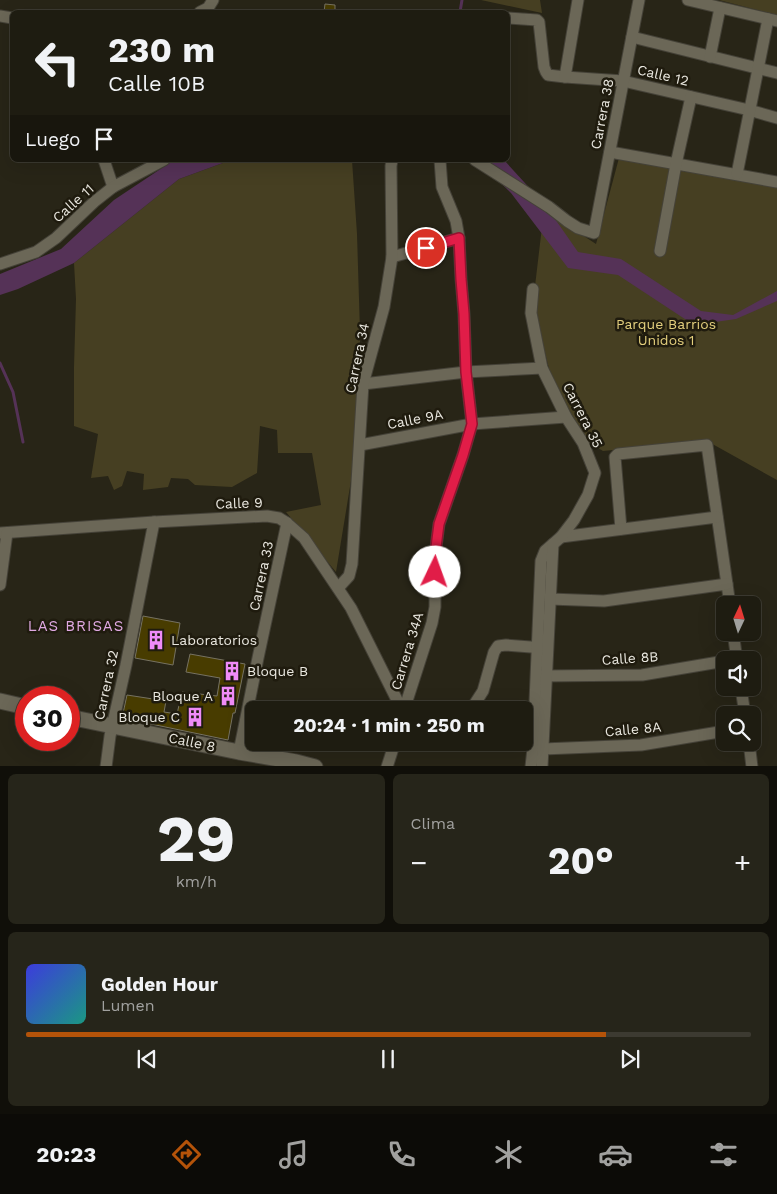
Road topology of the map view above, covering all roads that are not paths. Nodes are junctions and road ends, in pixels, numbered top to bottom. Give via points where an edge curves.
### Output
1 (213, 0) edge
2 (578, 0) edge
3 (639, 0) edge
4 (688, 0) edge
5 (720, 8) junction
6 (204, 10) edge
7 (510, 18) edge
8 (772, 20) edge
9 (632, 37) junction
10 (710, 56) junction
11 (758, 68) junction
12 (777, 73) edge
13 (564, 77) junction
14 (623, 81) junction
15 (691, 97) junction
16 (749, 110) junction
17 (777, 118) edge
18 (610, 152) junction
19 (105, 162) edge
20 (160, 162) edge
21 (392, 162) edge
22 (440, 162) edge
23 (478, 162) edge
24 (676, 164) junction
25 (737, 174) junction
26 (777, 182) edge
27 (114, 187) junction
28 (459, 238) junction
29 (660, 251) dead end
30 (392, 257) junction
31 (0, 264) edge
32 (533, 289) dead end
33 (542, 368) junction
34 (466, 372) junction
35 (364, 384) junction
36 (566, 417) junction
37 (472, 424) junction
38 (360, 445) junction
39 (717, 516) junction
40 (154, 522) junction
41 (287, 523) junction
42 (621, 529) junction
43 (4, 533) edge
44 (557, 541) junction
45 (727, 584) junction
46 (0, 585) edge
47 (338, 588) junction
48 (729, 596) edge
49 (550, 599) junction
50 (543, 648) junction
51 (716, 663) edge
52 (541, 676) junction
53 (0, 701) edge
54 (398, 701) edge
55 (406, 701) edge
56 (477, 701) edge
57 (15, 704) edge
58 (0, 712) edge
59 (15, 715) edge
60 (80, 721) edge
61 (80, 728) edge
62 (111, 731) junction
63 (716, 732) edge
64 (543, 749) junction
65 (392, 751) edge
66 (750, 751) edge
67 (239, 752) junction
68 (106, 766) edge
69 (264, 766) edge
70 (315, 766) edge
71 (387, 766) edge
72 (531, 766) edge
73 (542, 766) edge
74 (752, 766) edge

1 - 6 street
2 - 13 street
3 - 9 street, Carrera 38
4 - 5 street
5 - 8 street
5 - 10 street
7 - 13 street, Calle 12 via 539,22 546,72
8 - 11 street
9 - 10 street
9 - 14 street, Carrera 38
10 - 11 street
11 - 12 street
11 - 16 street
13 - 14 street, Calle 12
14 - 15 street, Calle 12
14 - 18 street, Carrera 38
15 - 16 street, Calle 12
15 - 24 street
16 - 17 street, Calle 12
16 - 25 street
18 - 23 street, Carrera 38 via 594,233 578,228
18 - 24 street
19 - 27 street
20 - 27 street, Calle 11
21 - 30 street, Carrera 34
22 - 28 street, Carrera 34A via 442,187 456,221
24 - 25 street
24 - 29 street
25 - 26 street
27 - 31 street, Calle 11 via 36,252
28 - 30 street
28 - 34 street, Carrera 34A
30 - 35 street, Carrera 34 via 384,307
32 - 33 street, Carrera 35 via 531,313
33 - 34 street
33 - 36 street, Carrera 35
34 - 35 street
34 - 37 street, Carrera 34A
35 - 38 street, Carrera 34
36 - 37 street, Calle 9A
36 - 44 street, Carrera 35 via 583,443 595,473 588,496
37 - 38 street, Calle 9A
37 - 55 street, Carrera 34A via 439,524 435,555 435,607
38 - 47 street, Carrera 34 via 352,564 348,576
39 - 42 street
39 - 42 street via 707,446 618,454 615,457
39 - 45 street
40 - 41 street, Calle 9 via 267,516
40 - 43 street, Calle 9
40 - 62 street, Carrera 32
41 - 47 street, Calle 9 via 304,538
41 - 67 street, Carrera 33
42 - 44 street
43 - 46 street
44 - 49 street, Carrera 35
44 - 50 street, Carrera 35 via 545,551 541,561
45 - 48 street
45 - 49 street via 604,601
47 - 54 street, Calle 9
49 - 50 street, Carrera 35
50 - 52 street, Carrera 35
50 - 56 street via 498,646
51 - 52 street, Calle 8B via 642,675
52 - 64 street, Carrera 35
52 - 72 street, Carrera 35
53 - 57 main road
58 - 59 main road
60 - 62 main road, Calle 8
61 - 62 main road, Calle 8
62 - 67 main road, Calle 8
62 - 68 street, Carrera 32
62 - 69 main road, Calle 8
63 - 64 street, Calle 8A via 641,745
64 - 73 street, Carrera 35
65 - 71 street
66 - 74 street
67 - 70 main road, Calle 8

